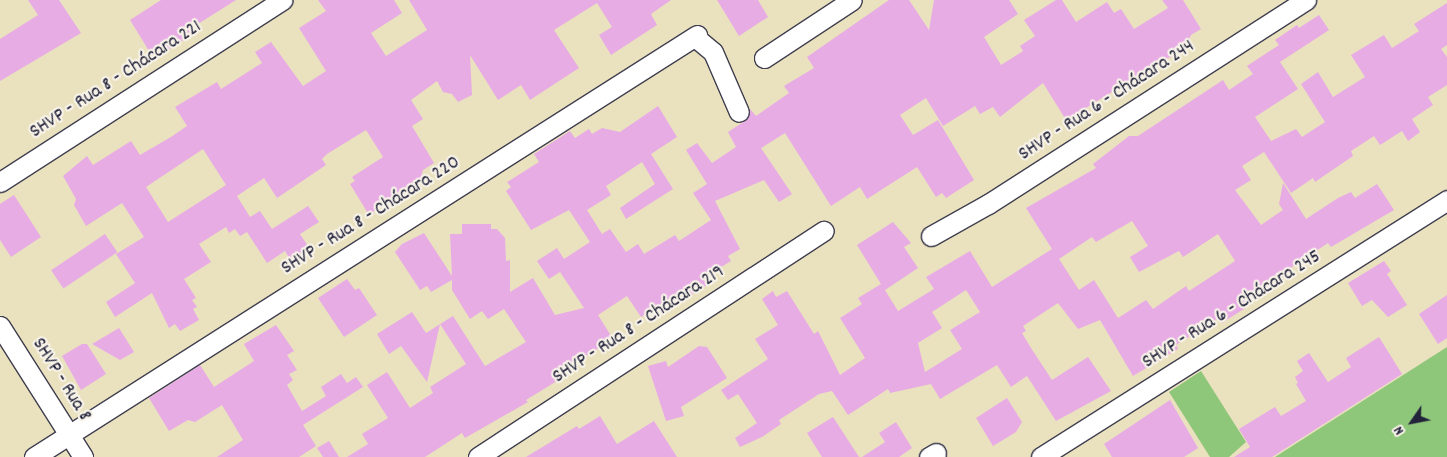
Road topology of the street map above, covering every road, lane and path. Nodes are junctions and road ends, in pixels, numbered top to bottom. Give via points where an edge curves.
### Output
1 (282, 0) edge
2 (1306, 0) edge
3 (842, 3) edge
4 (764, 58) dead end
5 (739, 112) dead end
6 (0, 182) edge
7 (1447, 200) edge
8 (824, 231) dead end
9 (931, 236) dead end
10 (0, 326) edge
11 (68, 434) junction
12 (34, 457) edge
13 (83, 457) edge
14 (478, 457) edge
15 (1041, 457) edge

1 - 6 street, SHVP - Rua 8 - Chácara 221
2 - 9 street, SHVP - Rua 6 - Chácara 244 via 988,204
3 - 4 street
5 - 11 street, SHVP - Rua 8 - Chácara 220 via 713,52 696,36
7 - 15 street, SHVP - Rua 6 - Chácara 245
8 - 14 street, SHVP - Rua 8 - Chácara 219
10 - 11 street, SHVP - Rua 8
11 - 12 street, SHVP - Rua 8 - Chácara 220
11 - 13 street, SHVP - Rua 8

